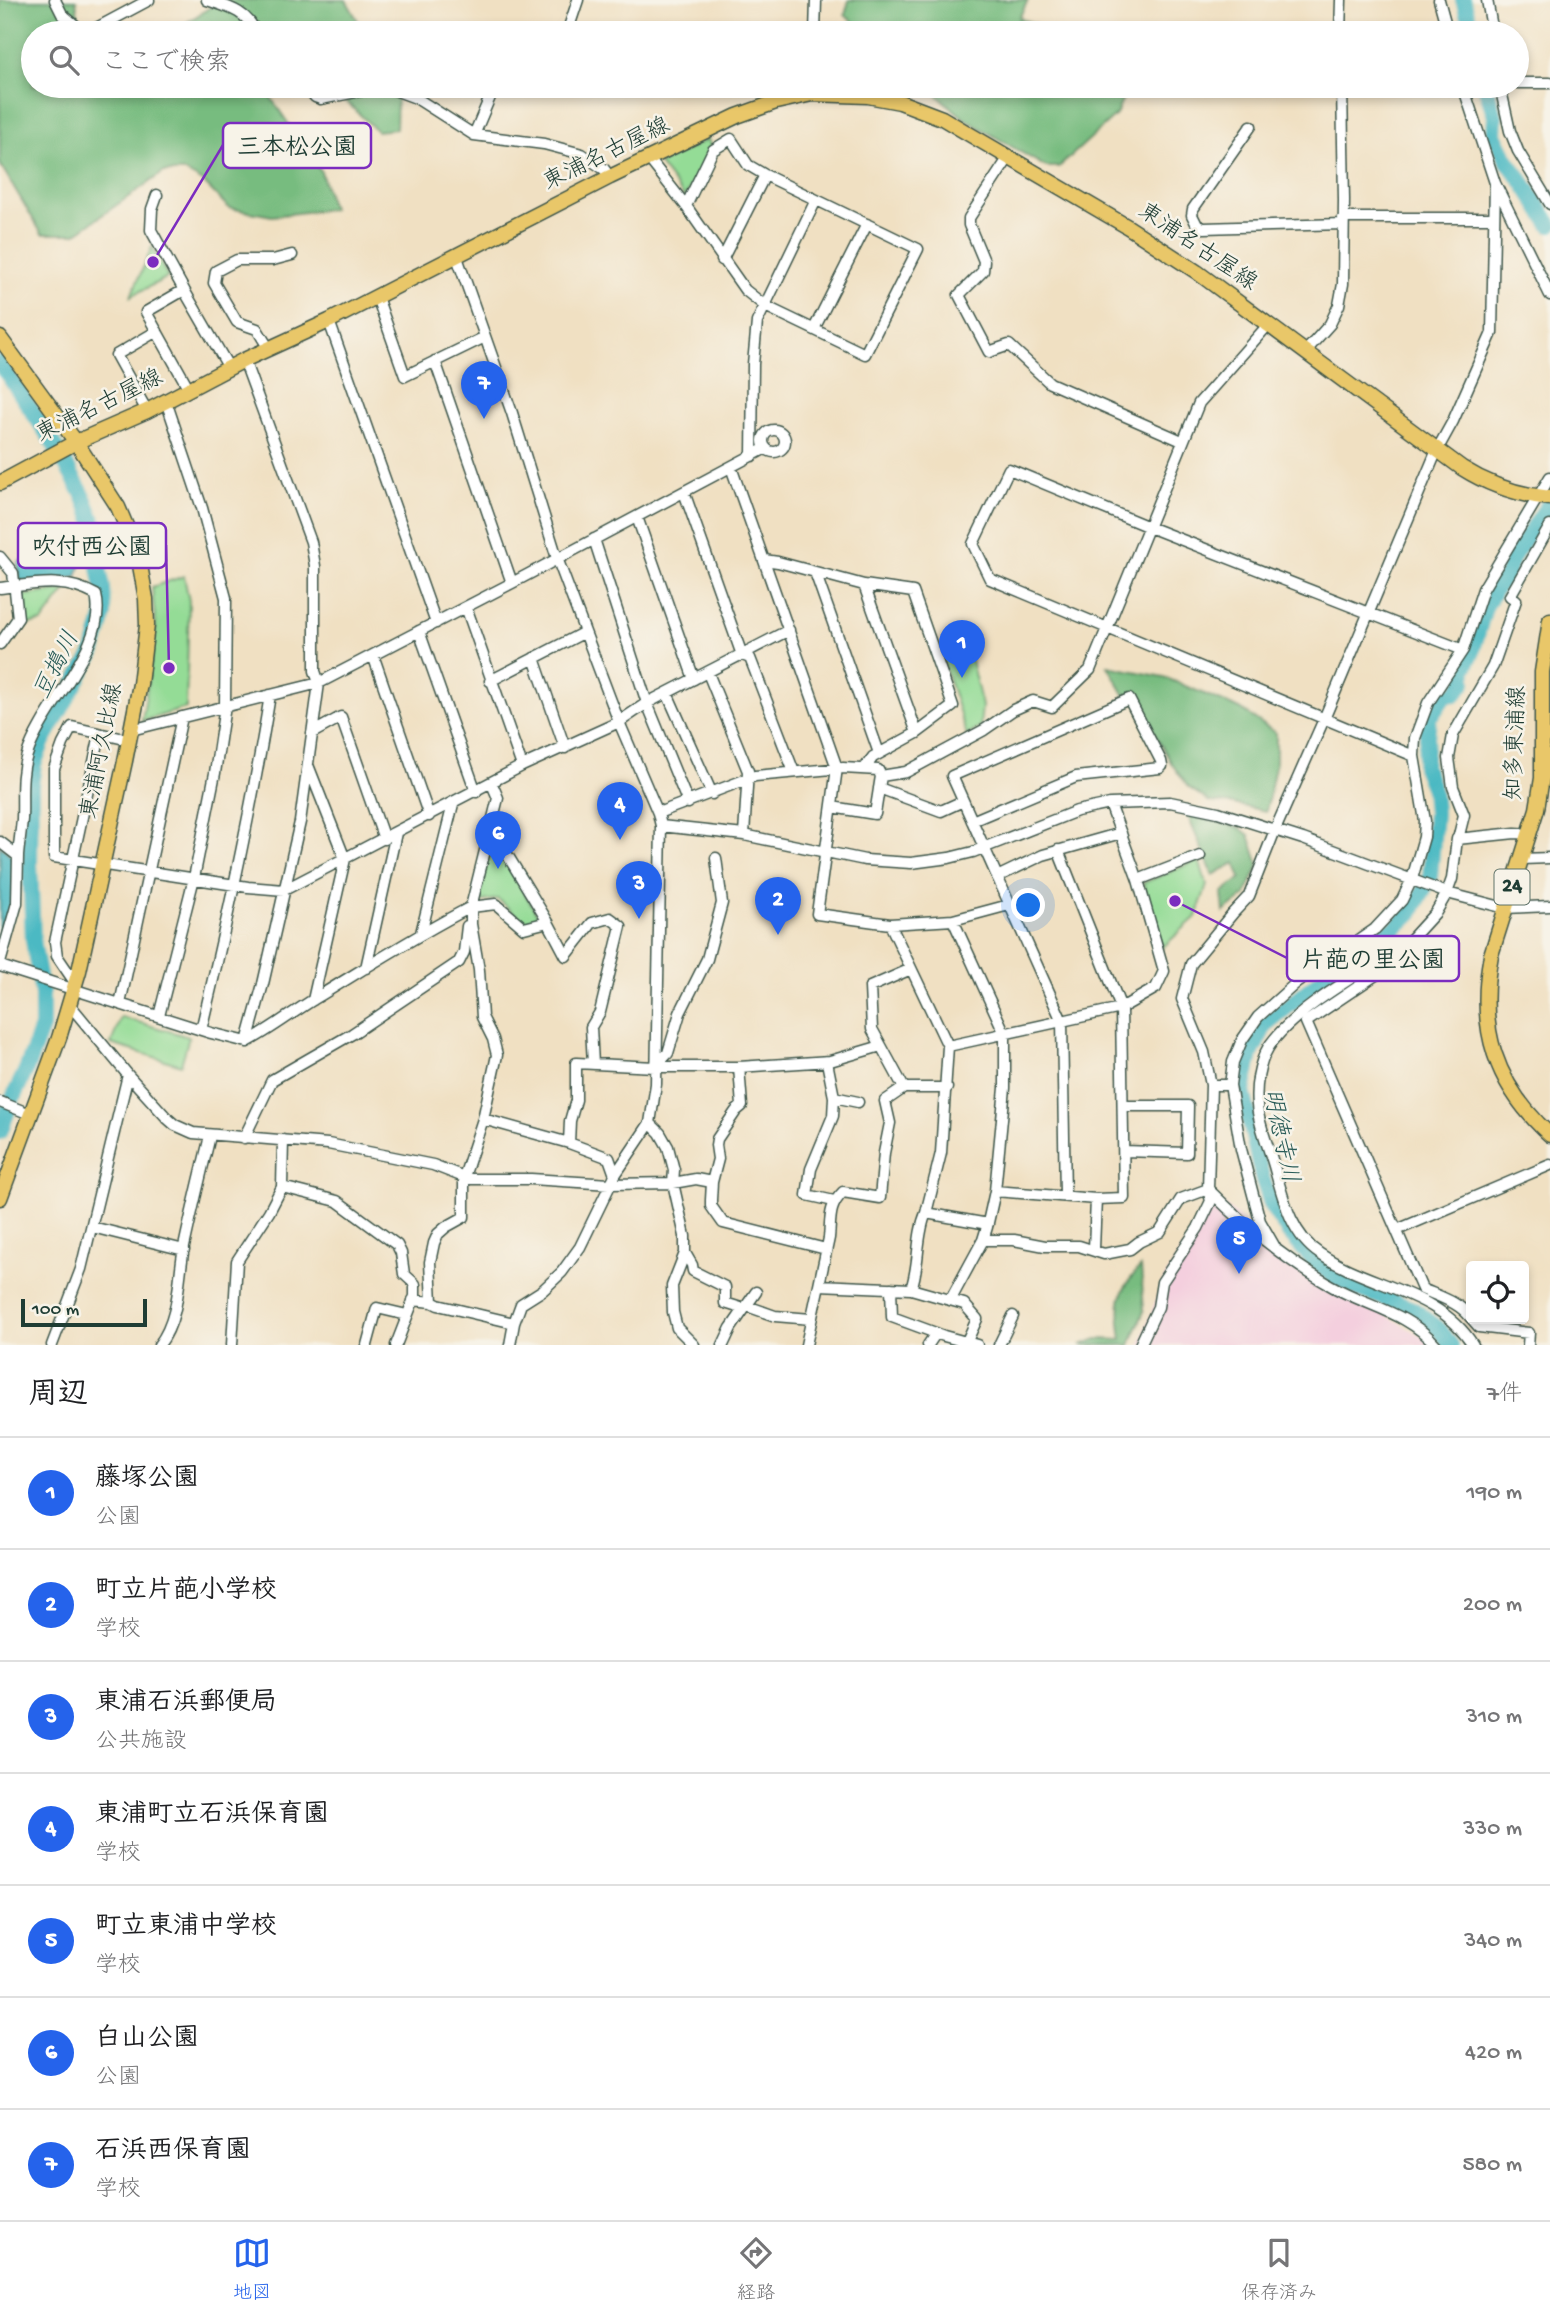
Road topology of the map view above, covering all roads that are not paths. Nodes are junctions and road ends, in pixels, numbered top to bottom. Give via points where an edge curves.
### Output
1 (55, 0) edge
2 (149, 0) edge
3 (207, 0) edge
4 (578, 0) edge
5 (816, 0) edge
6 (1341, 0) edge
7 (1439, 0) edge
8 (1487, 0) edge
9 (70, 21) edge
10 (110, 21) edge
11 (250, 21) edge
12 (571, 21) edge
13 (815, 21) edge
14 (1340, 21) edge
15 (1445, 21) edge
16 (1491, 21) edge
17 (1529, 83) edge
18 (1550, 83) edge
19 (414, 98) edge
20 (490, 98) edge
21 (788, 98) edge
22 (879, 98) edge
23 (1342, 98) edge
24 (1467, 98) edge
25 (1503, 98) edge
26 (1251, 127) dead end
27 (474, 135) junction
28 (1009, 157) junction
29 (649, 159) junction
30 (765, 175) junction
31 (610, 177) junction
32 (1495, 183) junction
33 (157, 195) dead end
34 (816, 200) junction
35 (1550, 204) edge
36 (687, 206) junction
37 (1494, 218) junction
38 (1343, 221) junction
39 (867, 225) junction
40 (292, 255) dead end
41 (457, 257) junction
42 (722, 260) junction
43 (184, 290) junction
44 (1550, 295) edge
45 (377, 297) junction
46 (765, 306) junction
47 (329, 321) junction
48 (1268, 325) junction
49 (814, 329) junction
50 (157, 331) junction
51 (485, 337) junction
52 (0, 338) edge
53 (269, 349) junction
54 (1305, 352) junction
55 (244, 360) junction
56 (435, 361) junction
57 (229, 368) junction
58 (189, 389) junction
59 (166, 401) junction
60 (147, 411) junction
61 (1182, 441) junction
62 (76, 442) junction
63 (766, 449) dead end
64 (1437, 450) junction
65 (752, 456) junction
66 (732, 467) junction
67 (1550, 477) edge
68 (0, 483) edge
69 (684, 492) junction
70 (1543, 497) edge
71 (636, 517) junction
72 (1550, 526) edge
73 (1149, 527) junction
74 (594, 539) junction
75 (0, 557) edge
76 (558, 558) junction
77 (764, 560) junction
78 (815, 572) junction
79 (512, 583) junction
80 (864, 585) junction
81 (14, 587) junction
82 (0, 588) edge
83 (466, 607) junction
84 (1367, 612) junction
85 (1550, 620) edge
86 (436, 623) junction
87 (1107, 628) junction
88 (789, 630) junction
89 (419, 631) junction
90 (585, 632) junction
91 (0, 644) edge
92 (1463, 650) junction
93 (373, 655) junction
94 (742, 655) junction
95 (534, 658) junction
96 (708, 673) junction
97 (694, 679) junction
98 (490, 681) junction
99 (318, 683) junction
100 (667, 693) junction
101 (270, 695) junction
102 (647, 703) junction
103 (225, 706) junction
104 (182, 717) junction
105 (1324, 719) junction
106 (619, 722) junction
107 (312, 733) junction
108 (917, 733) junction
109 (100, 734) junction
110 (130, 735) junction
111 (565, 748) junction
112 (878, 753) junction
113 (1414, 756) junction
114 (308, 764) junction
115 (522, 766) junction
116 (837, 768) junction
117 (864, 769) junction
118 (794, 772) junction
119 (1546, 777) edge
120 (749, 779) junction
121 (880, 782) junction
122 (492, 784) junction
123 (476, 792) junction
124 (712, 794) junction
125 (963, 801) junction
126 (688, 803) junction
127 (453, 804) junction
128 (1110, 804) junction
129 (832, 807) junction
130 (658, 813) junction
131 (429, 816) junction
132 (972, 821) junction
133 (660, 826) junction
134 (491, 828) junction
135 (1275, 830) junction
136 (396, 833) junction
137 (1121, 833) junction
138 (1531, 834) junction
139 (744, 835) junction
140 (384, 839) junction
141 (1458, 839) junction
142 (0, 842) edge
143 (985, 848) junction
144 (1058, 850) junction
145 (825, 851) junction
146 (18, 856) junction
147 (1200, 856) dead end
148 (716, 858) dead end
149 (1550, 858) edge
150 (345, 859) junction
151 (1522, 859) junction
152 (73, 861) junction
153 (103, 864) junction
154 (150, 871) junction
155 (996, 877) junction
156 (194, 878) junction
157 (1412, 879) junction
158 (1138, 880) junction
159 (236, 885) junction
160 (284, 890) junction
161 (1447, 893) junction
162 (1010, 905) junction
163 (1550, 905) edge
164 (1505, 908) junction
165 (466, 909) junction
166 (953, 920) junction
167 (548, 922) junction
168 (890, 924) junction
169 (421, 933) junction
170 (1413, 939) junction
171 (4, 966) edge
172 (366, 968) junction
173 (911, 969) junction
174 (72, 992) junction
175 (313, 1000) junction
176 (120, 1004) junction
177 (1121, 1008) junction
178 (159, 1016) junction
179 (1062, 1021) junction
180 (201, 1030) junction
181 (1005, 1034) junction
182 (247, 1042) junction
183 (881, 1045) junction
184 (948, 1046) junction
185 (827, 1062) junction
186 (593, 1064) junction
187 (739, 1067) junction
188 (655, 1068) junction
189 (128, 1075) junction
190 (1211, 1085) junction
191 (1230, 1085) junction
192 (904, 1088) junction
193 (947, 1088) junction
194 (834, 1097) junction
195 (858, 1101) dead end
196 (1, 1106) edge
197 (1124, 1106) junction
198 (27, 1113) junction
199 (484, 1119) junction
200 (650, 1123) junction
201 (1550, 1135) edge
202 (210, 1136) junction
203 (244, 1138) junction
204 (283, 1140) junction
205 (569, 1143) junction
206 (1124, 1152) junction
207 (1550, 1165) edge
208 (464, 1177) junction
209 (612, 1180) junction
210 (712, 1182) junction
211 (673, 1184) junction
212 (282, 1187) junction
213 (1208, 1189) junction
214 (995, 1191) junction
215 (1065, 1196) junction
216 (0, 1198) edge
217 (1097, 1199) junction
218 (834, 1202) junction
219 (926, 1213) junction
220 (988, 1224) junction
221 (92, 1227) junction
222 (1396, 1230) junction
223 (983, 1241) junction
224 (826, 1249) junction
225 (1276, 1249) junction
226 (184, 1250) junction
227 (1094, 1250) junction
228 (685, 1253) junction
229 (819, 1285) junction
230 (891, 1288) junction
231 (911, 1289) junction
232 (756, 1292) dead end
233 (951, 1299) junction
234 (413, 1300) junction
235 (432, 1302) junction
236 (746, 1308) junction
237 (1466, 1310) edge
238 (407, 1315) junction
239 (1013, 1316) dead end
240 (811, 1320) junction
241 (514, 1323) junction
242 (1477, 1324) edge
243 (936, 1333) junction
244 (972, 1343) edge
245 (52, 1345) edge
246 (159, 1345) edge
247 (232, 1345) edge
248 (367, 1345) edge
249 (396, 1345) edge
250 (510, 1345) edge
251 (694, 1345) edge
252 (723, 1345) edge
253 (806, 1345) edge
254 (928, 1345) edge
255 (999, 1345) edge
256 (1140, 1345) edge
257 (1436, 1345) edge
258 (1473, 1345) edge
259 (1528, 1345) edge

1 - 9 street
2 - 10 street
3 - 11 street
4 - 12 street
5 - 13 street
6 - 14 street
7 - 15 street
8 - 16 street
17 - 18 street
19 - 27 street
20 - 27 street
21 - 29 main road, 東浦名古屋線 via 737,116
22 - 28 main road, 東浦名古屋線 via 942,118
23 - 38 street
24 - 32 street
25 - 35 street via 1518,151
26 - 38 street via 1193,209 1197,225
27 - 31 street via 544,144 582,155
28 - 48 main road, 東浦名古屋線 via 1128,227
28 - 61 street via 968,218 984,271 959,295 989,352 1009,345 1050,383
29 - 31 main road, 東浦名古屋線
29 - 36 street
30 - 34 street
30 - 36 street via 748,165 732,139 713,150
30 - 42 street
31 - 41 main road, 東浦名古屋線
32 - 37 street
32 - 44 street
33 - 43 street via 150,230
34 - 39 street
34 - 46 street
36 - 42 street
37 - 38 street
37 - 64 street via 1492,333
38 - 54 street via 1339,305 1331,324
39 - 49 street
39 - 49 street via 918,249 871,343 865,354
40 - 53 street via 237,260 216,271 214,277 237,322 257,329
41 - 45 main road, 東浦名古屋線
41 - 51 street
42 - 46 street
43 - 50 street via 146,312
43 - 57 street
45 - 47 main road, 東浦名古屋線
45 - 56 street via 405,376
46 - 49 street
46 - 65 street via 757,322 755,343
47 - 53 main road, 東浦名古屋線
47 - 86 street
48 - 54 main road, 東浦名古屋線
48 - 61 street via 1199,403
50 - 58 street
50 - 60 street via 116,355
51 - 56 street
51 - 76 street
52 - 62 main road, 東浦阿久比線
53 - 55 main road, 東浦名古屋線
54 - 64 main road, 東浦名古屋線
55 - 57 main road, 東浦名古屋線
55 - 99 street via 311,542 316,566
56 - 79 street
57 - 58 main road, 東浦名古屋線
58 - 59 main road, 東浦名古屋線
59 - 60 main road, 東浦名古屋線
59 - 103 street via 226,598
60 - 62 main road, 東浦名古屋線
61 - 73 street
62 - 68 main road, 東浦名古屋線
62 - 110 main road, 東浦阿久比線 via 118,508 143,574 148,625
63 - 65 street
64 - 70 main road, 東浦名古屋線 via 1492,485
64 - 84 street
65 - 66 street
66 - 69 street
66 - 77 street
67 - 70 street
69 - 71 street
69 - 94 street
70 - 92 street via 1483,589
71 - 74 street
71 - 97 street
72 - 141 street via 1510,596 1516,600 1493,666 1453,735 1449,758 1452,787 1464,815
73 - 84 street
73 - 87 street
73 - 87 street via 1009,469 973,544 990,579
74 - 76 street
74 - 102 street
75 - 81 street via 13,573
76 - 79 street
76 - 90 street
77 - 78 street
77 - 88 street
78 - 80 street
78 - 112 street
79 - 83 street
80 - 108 street
80 - 108 street via 913,592 953,706
81 - 82 street
81 - 91 street via 18,618
81 - 146 street via 80,586 96,595 100,609 86,651 26,755
83 - 86 street
83 - 98 street
84 - 92 street
84 - 105 street
85 - 119 main road, 知多東浦線 / 24 via 1542,672
86 - 89 street
87 - 105 street
87 - 121 street via 1090,670 1052,707 1033,701
88 - 94 street
88 - 116 street
89 - 93 street
89 - 123 street
90 - 95 street
90 - 106 street
92 - 113 street via 1428,704
93 - 99 street
93 - 131 street
94 - 96 street
94 - 118 street via 750,658
95 - 98 street
95 - 111 street
96 - 97 street
96 - 120 street
97 - 100 street
98 - 115 street
99 - 101 street
99 - 107 street
100 - 102 street
100 - 124 street
101 - 103 street
101 - 159 street
102 - 106 street
102 - 126 street
103 - 104 street
103 - 156 street
104 - 110 street
104 - 154 street
105 - 113 street
105 - 135 street
106 - 111 street
106 - 130 street
107 - 114 street
107 - 140 street via 341,717
108 - 112 street
109 - 110 street
109 - 152 street
109 - 152 street via 72,727 54,769 54,857
110 - 153 main road, 東浦阿久比線
111 - 115 street
112 - 117 street
113 - 157 street via 1425,821
114 - 150 street
114 - 160 street
115 - 122 street
116 - 117 street
116 - 118 street
116 - 129 street
117 - 121 street via 878,770
118 - 120 street
119 - 138 main road, 知多東浦線 / 24
120 - 124 street
120 - 139 street
121 - 125 street via 942,811
121 - 129 street via 875,814
122 - 123 street
122 - 134 street via 498,798
123 - 127 street
124 - 126 street
125 - 132 street
125 - 132 street via 952,776 1129,699 1161,761 1160,768 1076,777
126 - 130 street
127 - 131 street
127 - 169 street
128 - 135 street via 1170,802
128 - 137 street
128 - 143 street via 1077,811
129 - 145 street
130 - 133 street
131 - 136 street
132 - 143 street
133 - 139 street
133 - 188 street
134 - 165 street
134 - 167 street
135 - 157 street
135 - 190 street via 1249,896 1191,964 1186,979 1182,999 1204,1052
136 - 140 street
136 - 172 street
137 - 144 street
137 - 158 street
138 - 141 street
138 - 151 main road, 知多東浦線 / 24
139 - 145 street
140 - 150 street
141 - 161 street
142 - 146 street
143 - 145 street via 903,863
143 - 155 street
144 - 155 street
144 - 177 street
145 - 168 street via 817,914
146 - 171 street via 17,903
147 - 158 street
148 - 188 street via 722,903 707,959 680,1013 668,1053
149 - 151 street
150 - 160 street
150 - 175 street
151 - 164 main road, 知多東浦線 / 24
152 - 153 street
152 - 174 street via 55,942
153 - 154 street
153 - 174 main road, 東浦阿久比線
154 - 156 street
154 - 176 street
155 - 162 street
156 - 159 street
156 - 178 street
157 - 161 street
157 - 191 street via 1402,900 1375,929 1295,984 1258,1017 1237,1051
158 - 177 street via 1164,971 1156,988
159 - 160 street
159 - 180 street
160 - 182 street
161 - 164 street
161 - 170 street
162 - 166 street
162 - 179 street
163 - 164 street
164 - 201 main road, 知多東浦線 / 24 via 1488,974 1487,1023 1512,1092
165 - 167 street via 496,904 524,928
165 - 169 street
165 - 199 street via 479,970 482,1017 497,1055
165 - 203 street via 466,939 459,962 352,1034 272,1080
166 - 168 street
166 - 181 street
167 - 186 street via 566,956 592,923 610,918 621,926 600,1012 591,1027
168 - 173 street
169 - 172 street
170 - 222 street via 1383,970 1307,1022
170 - 258 street via 1331,991 1283,1030 1259,1070 1256,1105 1287,1211 1304,1239 1319,1254 1350,1270 1424,1300 1463,1329
171 - 174 street
172 - 175 street
173 - 183 street via 870,987 872,1029
173 - 184 street
174 - 176 street
174 - 189 street
174 - 198 main road, 東浦阿久比線
175 - 182 street
176 - 178 street
177 - 179 street
177 - 197 street
178 - 180 street
179 - 181 street
179 - 215 street
180 - 182 street
181 - 184 street
181 - 214 street
183 - 185 street
183 - 192 street
184 - 193 street
185 - 187 street
185 - 194 street
186 - 188 street
186 - 205 street via 576,1063
187 - 188 street
187 - 210 street via 742,1104 717,1139
188 - 200 street
189 - 202 street via 175,1125
189 - 221 street
190 - 191 street
190 - 213 street
191 - 225 street via 1260,1220
192 - 193 street
192 - 218 street via 885,1101 890,1122 880,1198 843,1192
193 - 219 street via 941,1153
194 - 195 street
194 - 218 street via 833,1116 811,1170 807,1195
196 - 198 street
197 - 206 street
197 - 206 street via 1188,1106 1187,1153
198 - 216 main road, 東浦阿久比線
199 - 205 street
199 - 208 street
200 - 209 street
200 - 211 street via 668,1147
202 - 203 street
202 - 226 street
203 - 204 street
204 - 208 street via 374,1153
204 - 212 street
205 - 209 street via 609,1158
206 - 217 street via 1124,1198
207 - 222 street
208 - 209 street
208 - 235 street via 464,1217 438,1234 432,1251
209 - 211 street
209 - 241 street via 580,1247 562,1272 521,1304
210 - 211 street via 696,1179
210 - 224 street via 711,1206 725,1224
211 - 228 street
212 - 234 street via 337,1201 397,1245 404,1274 415,1284
212 - 247 street via 237,1261
213 - 225 street
213 - 227 street via 1181,1199 1160,1232 1130,1249 1104,1254
213 - 256 street via 1210,1201 1162,1282 1158,1307
214 - 215 street
214 - 220 street
215 - 217 street
217 - 227 street
218 - 224 street
219 - 220 street
219 - 231 street
220 - 223 street
221 - 226 street
221 - 245 street
222 - 237 street via 1422,1289
223 - 227 street via 1014,1240
223 - 233 street
224 - 229 street
225 - 257 street via 1331,1286 1406,1320
226 - 246 street via 170,1329
228 - 236 street via 693,1271 725,1286 725,1304
228 - 251 street via 672,1286 673,1311 677,1328
229 - 230 street
229 - 240 street
230 - 231 street
230 - 243 street via 892,1317
231 - 233 street
232 - 236 street
233 - 244 street via 964,1304 977,1320
234 - 235 street
234 - 238 street
235 - 241 street
236 - 240 street
236 - 252 street
238 - 248 street via 377,1308
238 - 249 street
239 - 255 street
240 - 253 street
241 - 250 street
242 - 259 street via 1529,1334
243 - 244 street
243 - 254 street

